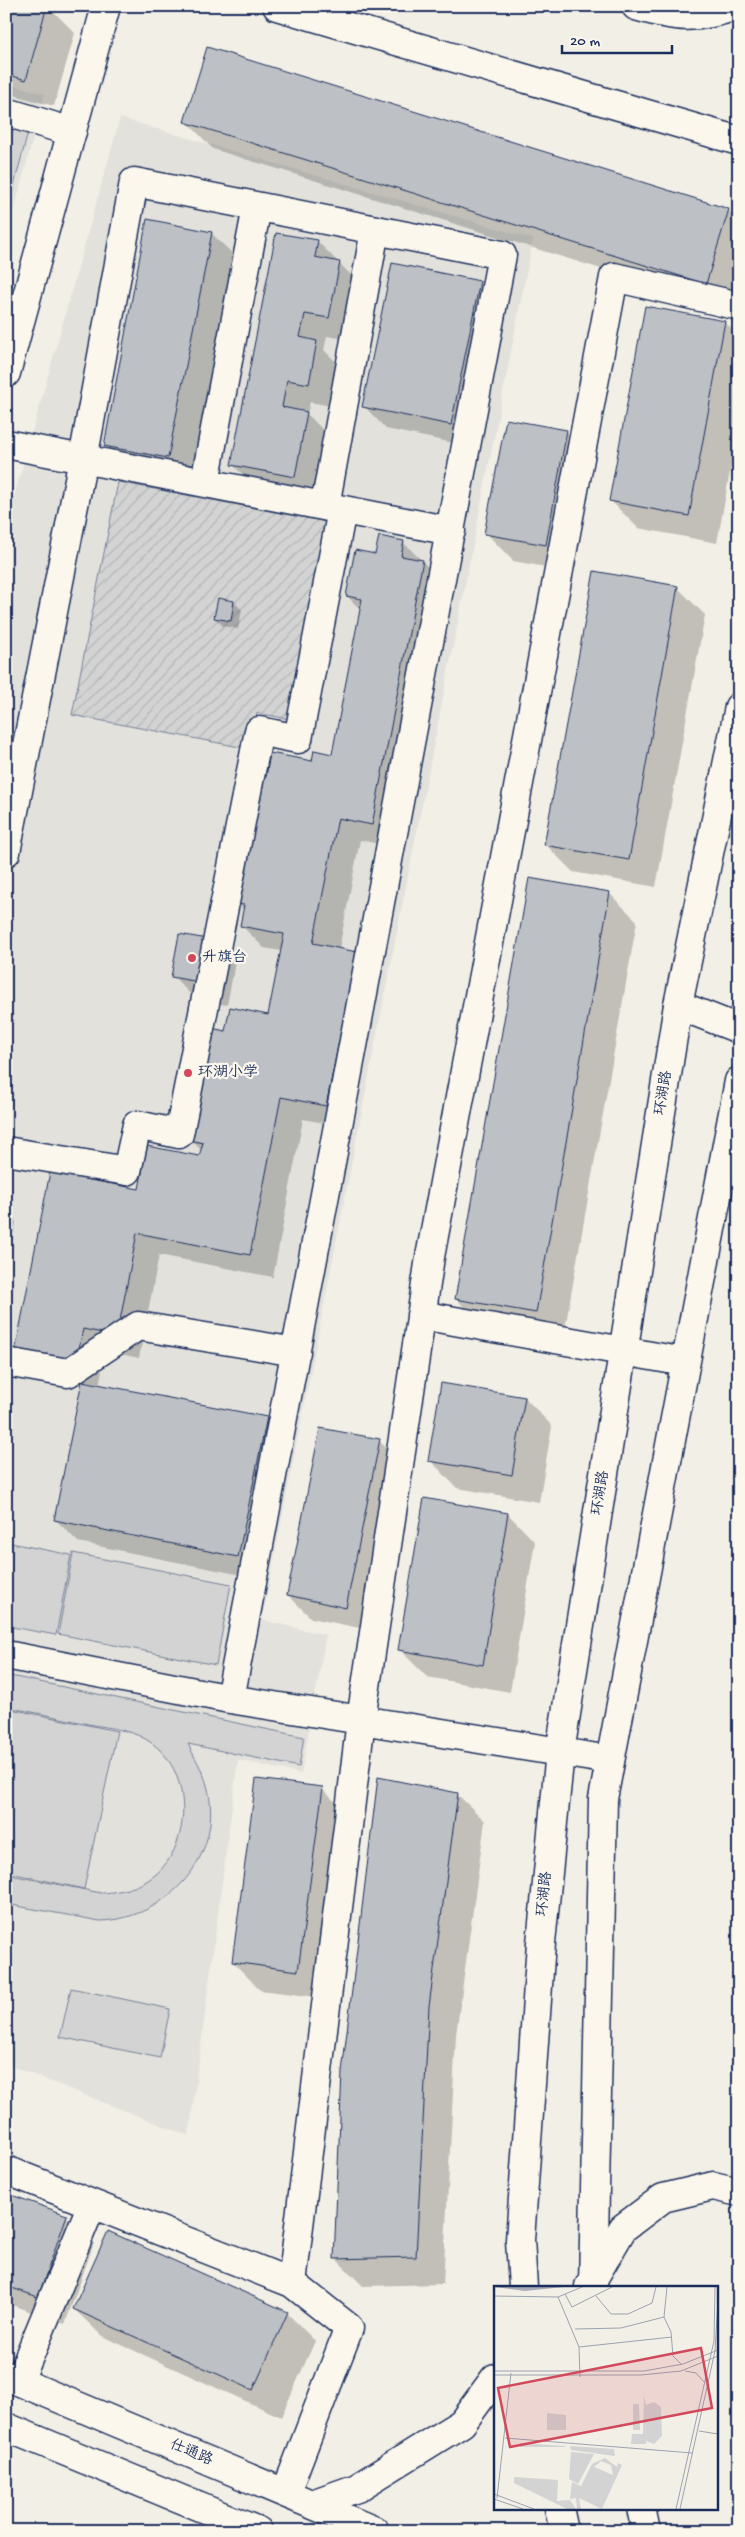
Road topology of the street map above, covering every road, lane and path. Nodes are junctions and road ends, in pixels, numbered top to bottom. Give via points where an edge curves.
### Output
1 (106, 6) edge
2 (277, 6) edge
3 (636, 6) edge
4 (736, 6) edge
5 (6, 112) edge
6 (72, 132) junction
7 (739, 141) edge
8 (257, 207) junction
9 (375, 230) junction
10 (739, 306) edge
11 (6, 373) edge
12 (6, 444) edge
13 (83, 459) junction
14 (205, 482) junction
15 (334, 508) junction
16 (451, 531) junction
17 (739, 707) edge
18 (6, 852) edge
19 (678, 1005) junction
20 (739, 1029) edge
21 (739, 1081) edge
22 (6, 1151) edge
23 (422, 1315) junction
24 (623, 1351) junction
25 (296, 1352) junction
26 (6, 1362) edge
27 (685, 1362) junction
28 (6, 1655) edge
29 (230, 1699) junction
30 (361, 1720) junction
31 (560, 1752) junction
32 (610, 1760) junction
33 (6, 2170) edge
34 (739, 2192) edge
35 (92, 2204) junction
36 (520, 2240) junction
37 (292, 2283) junction
38 (591, 2285) edge
39 (513, 2286) edge
40 (523, 2286) edge
41 (13, 2379) edge
42 (494, 2379) edge
43 (6, 2427) edge
44 (286, 2492) junction
45 (312, 2504) junction
46 (559, 2510) edge
47 (641, 2510) edge
48 (258, 2531) edge
49 (375, 2531) edge
50 (564, 2531) edge
51 (646, 2531) edge

1 - 6 main road
2 - 7 main road
3 - 4 main road via 670,16 710,15
5 - 6 main road
6 - 11 main road
8 - 9 main road
8 - 13 main road via 134,182
8 - 14 main road
9 - 15 main road
9 - 16 main road via 502,255
10 - 23 main road via 614,277 430,1257
12 - 13 main road
13 - 14 main road
13 - 18 main road
14 - 15 main road
15 - 16 main road
15 - 22 main road via 298,739 260,732 179,1134 137,1125 127,1172
16 - 25 main road
17 - 19 main road, 环湖路
19 - 20 main road
19 - 24 main road, 环湖路
21 - 27 main road
23 - 24 main road
23 - 30 main road
24 - 27 main road
24 - 31 main road, 环湖路
25 - 26 main road via 138,1326 68,1373
25 - 29 main road
27 - 32 main road
28 - 29 main road
29 - 30 main road
30 - 31 main road
30 - 37 main road
31 - 32 main road
31 - 36 main road, 环湖路 via 540,1943
32 - 38 main road via 603,1799
33 - 35 main road
34 - 38 main road via 713,2186 662,2198 622,2228
35 - 37 main road
35 - 41 main road
36 - 39 main road
36 - 40 main road, 环湖路
37 - 44 main road via 349,2328
41 - 44 main road, 仕通路
42 - 45 main road via 462,2423 357,2488
43 - 48 main road
44 - 45 main road, 仕通路
45 - 49 main road, 仕通路
46 - 50 main road
47 - 51 main road

